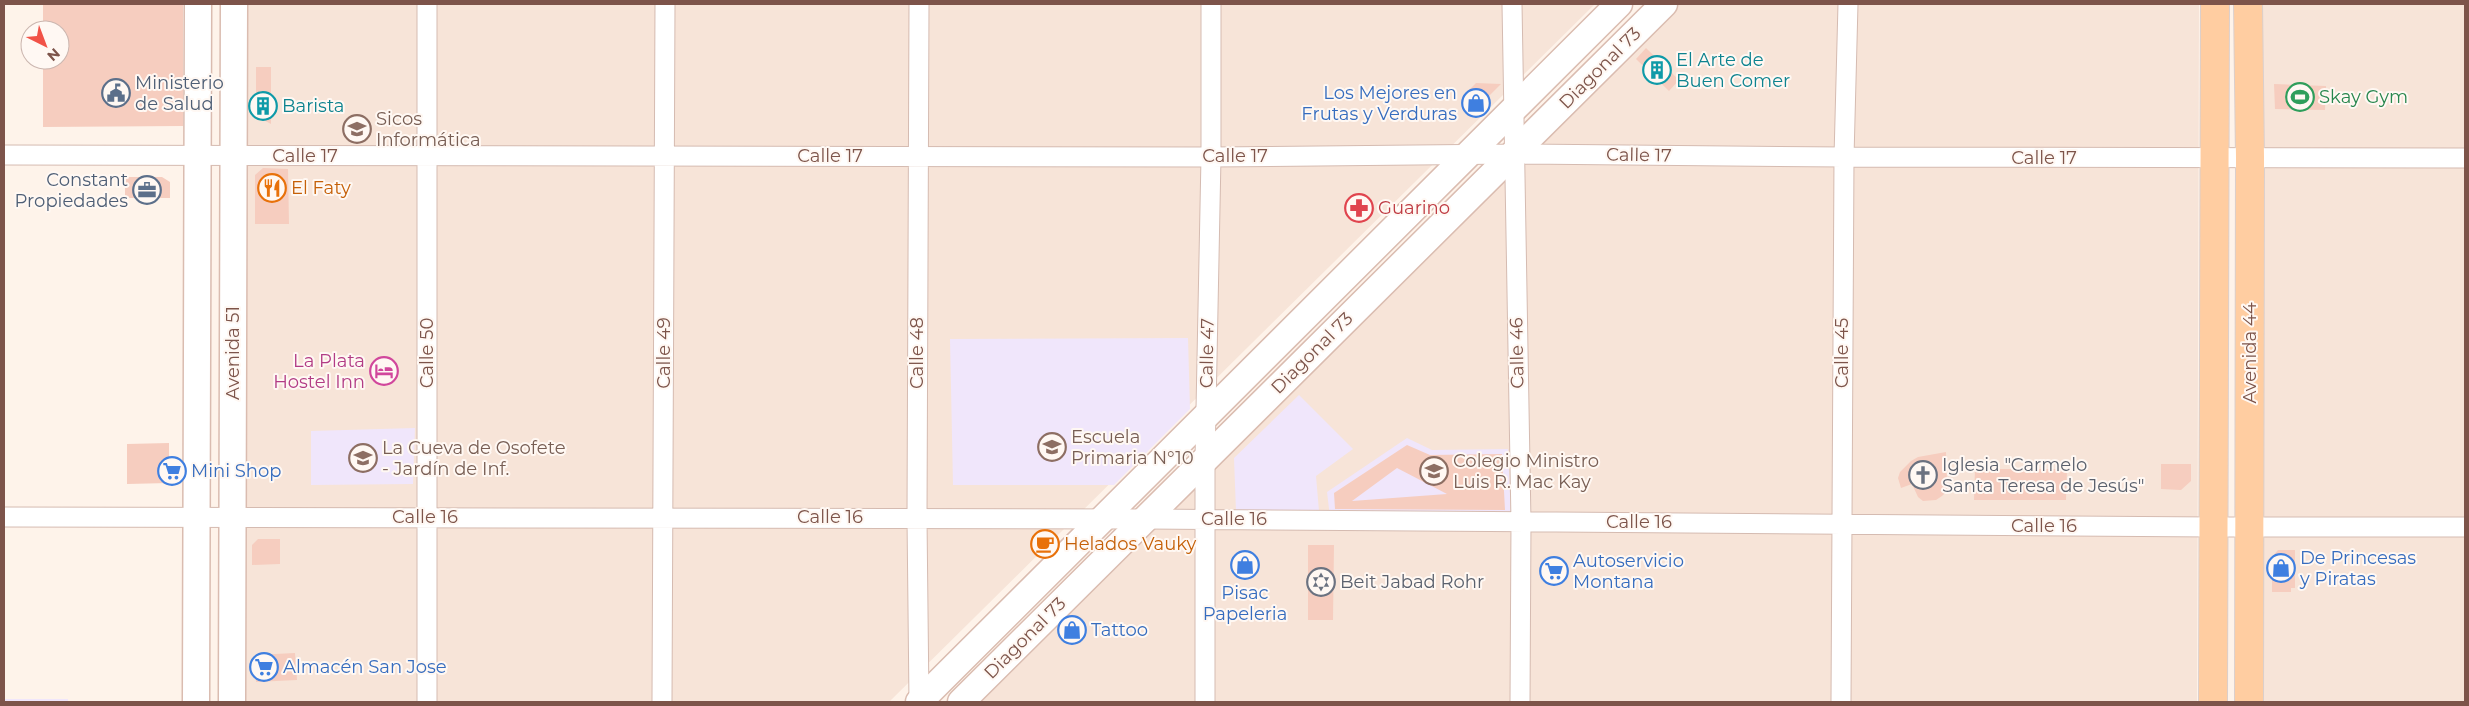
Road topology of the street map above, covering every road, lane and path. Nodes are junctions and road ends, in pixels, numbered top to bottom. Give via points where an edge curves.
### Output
1 (198, 4) edge
2 (234, 4) edge
3 (426, 4) edge
4 (665, 4) edge
5 (918, 4) edge
6 (1211, 4) edge
7 (1512, 4) edge
8 (1620, 4) edge
9 (1664, 4) edge
10 (1848, 4) edge
11 (2215, 4) edge
12 (2248, 4) edge
13 (1513, 110) junction
14 (1513, 154) junction
15 (4, 155) edge
16 (198, 155) junction
17 (1466, 155) junction
18 (234, 156) junction
19 (427, 156) junction
20 (664, 156) junction
21 (918, 156) junction
22 (1211, 156) junction
23 (1844, 157) junction
24 (2215, 158) junction
25 (2250, 158) junction
26 (2465, 158) edge
27 (1205, 417) junction
28 (1205, 460) junction
29 (4, 517) edge
30 (196, 517) junction
31 (232, 517) junction
32 (427, 517) junction
33 (663, 517) junction
34 (917, 518) junction
35 (1146, 519) junction
36 (1205, 519) junction
37 (1102, 520) junction
38 (1521, 522) junction
39 (1841, 524) junction
40 (2214, 527) junction
41 (2249, 527) junction
42 (2465, 527) edge
43 (196, 702) edge
44 (232, 702) edge
45 (427, 702) edge
46 (662, 702) edge
47 (919, 702) edge
48 (961, 702) edge
49 (1205, 702) edge
50 (1520, 702) edge
51 (1841, 702) edge
52 (2213, 702) edge
53 (2249, 702) edge

1 - 16 main road, Avenida 51
2 - 18 main road, Avenida 51
3 - 19 street, Calle 50
4 - 20 street, Calle 49
5 - 21 street, Calle 48
6 - 22 street, Calle 47
7 - 13 street, Calle 46
8 - 13 main road, Diagonal 73
9 - 14 main road, Diagonal 73
10 - 23 street, Calle 45
11 - 24 main road, Avenida 44
12 - 25 main road, Avenida 44
13 - 14 street, Calle 46
13 - 17 main road, Diagonal 73
14 - 17 street, Calle 17
14 - 23 street, Calle 17
14 - 28 main road, Diagonal 73
14 - 38 street, Calle 46
15 - 16 street, Calle 17
16 - 18 street, Calle 17
16 - 30 main road, Avenida 51
17 - 22 street, Calle 17
17 - 27 main road, Diagonal 73
18 - 19 street, Calle 17
18 - 31 main road, Avenida 51
19 - 20 street, Calle 17
19 - 32 street, Calle 50
20 - 21 street, Calle 17
20 - 33 street, Calle 49
21 - 22 street, Calle 17
21 - 34 street, Calle 48
22 - 27 street, Calle 47
23 - 24 street, Calle 17
23 - 39 street, Calle 45
24 - 25 street, Calle 17
24 - 40 main road, Avenida 44
25 - 26 street, Calle 17
25 - 41 main road, Avenida 44
27 - 28 street, Calle 47
27 - 37 main road, Diagonal 73
28 - 35 main road, Diagonal 73
28 - 36 street, Calle 47
29 - 30 street, Calle 16
30 - 31 street, Calle 16
30 - 43 main road, Avenida 51
31 - 32 street, Calle 16
31 - 44 main road, Avenida 51
32 - 33 street, Calle 16
32 - 45 street, Calle 50
33 - 34 street, Calle 16
33 - 46 street, Calle 49
34 - 37 street, Calle 16
34 - 47 street, Calle 48
35 - 36 street, Calle 16
35 - 37 street, Calle 16
35 - 48 main road, Diagonal 73
36 - 38 street, Calle 16
36 - 49 street, Calle 47
37 - 47 main road, Diagonal 73
38 - 39 street, Calle 16
38 - 50 street, Calle 46
39 - 40 street, Calle 16
39 - 51 street, Calle 45
40 - 41 street, Calle 16
40 - 52 main road, Avenida 44
41 - 42 street, Calle 16
41 - 53 main road, Avenida 44

